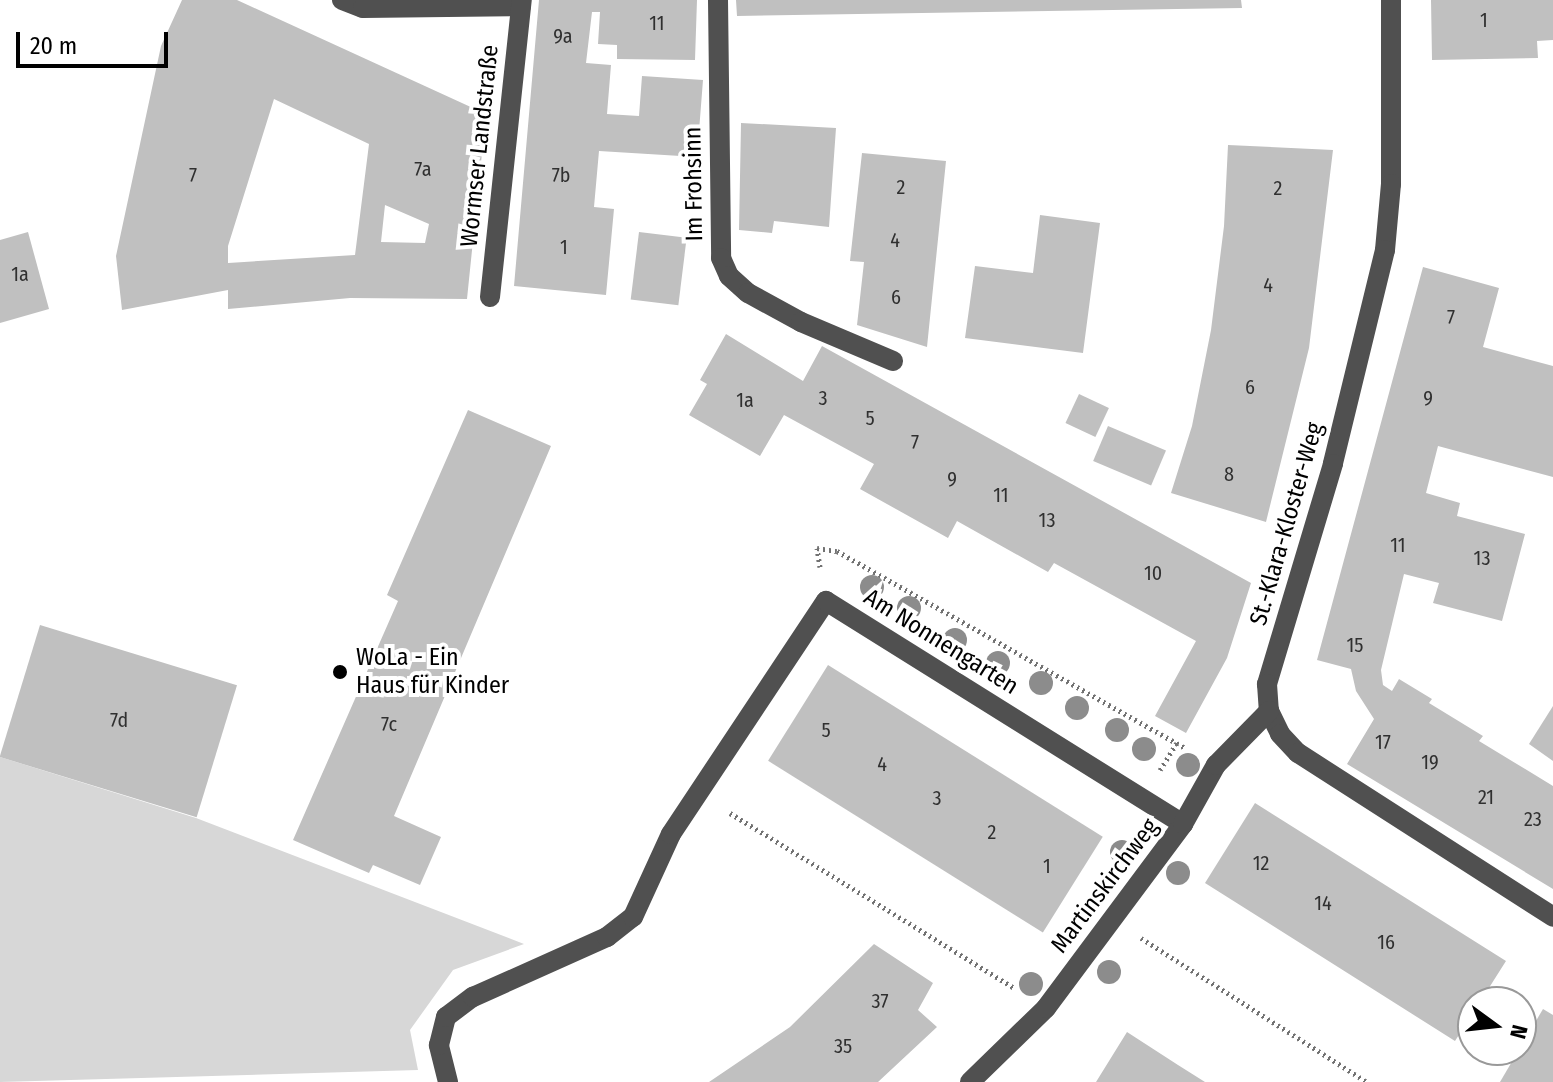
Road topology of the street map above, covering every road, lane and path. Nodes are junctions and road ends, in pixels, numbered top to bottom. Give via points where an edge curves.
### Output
1 (342, 0) edge
2 (718, 0) edge
3 (1391, 0) edge
4 (521, 3) edge
5 (490, 297) dead end
6 (893, 361) dead end
7 (826, 601) junction
8 (1269, 711) junction
9 (1216, 765) junction
10 (698, 793) junction
11 (1183, 824) junction
12 (1553, 917) edge
13 (1113, 920) junction
14 (1046, 1008) junction
15 (448, 1082) edge
16 (970, 1082) edge
17 (1367, 1082) edge

1 - 4 street via 363,8
2 - 6 street, Im Frohsinn via 721,258 729,276 748,293 801,322
3 - 8 street, St.-Klara-Kloster-Weg via 1391,184 1385,250 1333,464 1267,684
4 - 5 street, Wormser Landstraße
7 - 9 path via 817,548 837,551
7 - 10 street, Am Nonnengarten
7 - 11 street, Am Nonnengarten
8 - 9 street, Martinskirchweg
8 - 12 street via 1280,734 1298,753
9 - 11 street, Martinskirchweg
10 - 14 path
10 - 15 street, Am Nonnengarten via 665,846 633,917 607,937 473,997 446,1017 439,1045
11 - 13 street, Martinskirchweg
13 - 14 street, Martinskirchweg
13 - 17 path
14 - 16 street, Martinskirchweg

